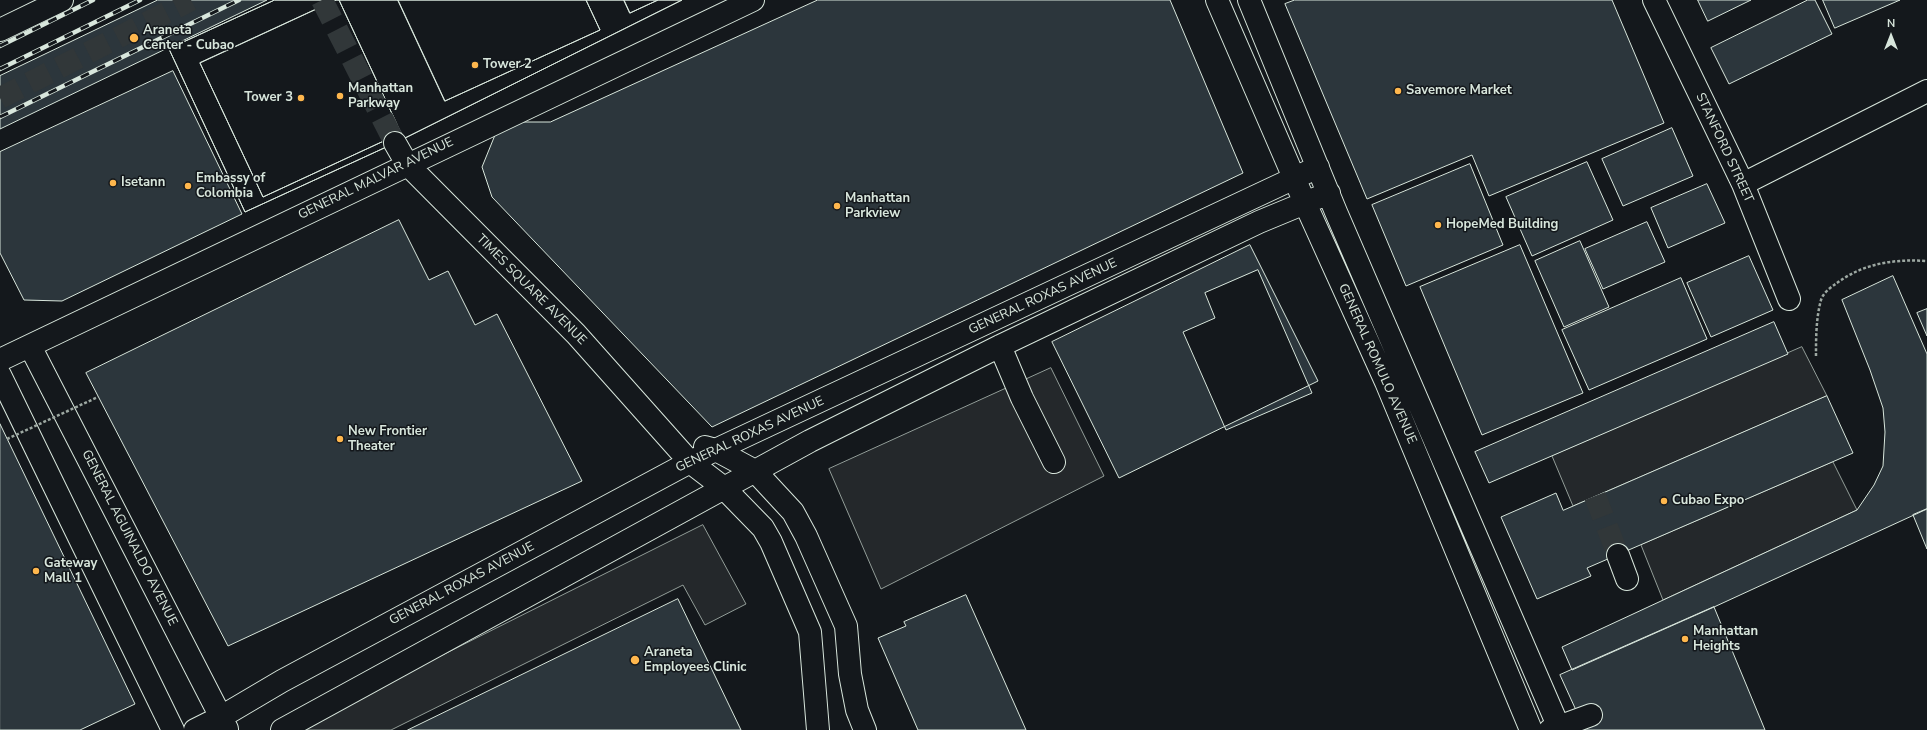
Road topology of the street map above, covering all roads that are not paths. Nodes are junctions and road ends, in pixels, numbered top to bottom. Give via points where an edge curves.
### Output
1 (62, 0) edge
2 (753, 0) edge
3 (1217, 0) edge
4 (1249, 0) edge
5 (1654, 0) edge
6 (0, 30) edge
7 (1927, 91) edge
8 (395, 143) tunnel mouth
9 (407, 164) junction
10 (1318, 167) junction
11 (1294, 178) junction
12 (1743, 184) junction
13 (1329, 193) junction
14 (1304, 203) junction
15 (1789, 299) dead end
16 (30, 346) junction
17 (1000, 346) junction
18 (0, 360) edge
19 (1406, 374) junction
20 (0, 375) edge
21 (1386, 382) junction
22 (667, 437) junction
23 (716, 450) junction
24 (690, 462) junction
25 (1054, 462) dead end
26 (755, 471) junction
27 (724, 488) junction
28 (1618, 554) tunnel mouth
29 (1628, 579) dead end
30 (1591, 715) dead end
31 (224, 724) edge
32 (1556, 729) edge
33 (173, 730) edge
34 (195, 730) edge
35 (282, 730) edge
36 (818, 730) edge
37 (865, 730) edge
38 (1531, 730) edge

1 - 6 street
2 - 9 street, GENERAL MALVAR AVENUE
3 - 11 street, GENERAL ROMULO AVENUE
4 - 10 street, GENERAL ROMULO AVENUE
5 - 12 street, STANFORD STREET
7 - 12 street
8 - 9 street, TIMES SQUARE AVENUE
9 - 16 street, GENERAL MALVAR AVENUE
9 - 22 street, TIMES SQUARE AVENUE via 576,334
10 - 11 street, GENERAL ROXAS AVENUE
10 - 13 street, GENERAL ROMULO AVENUE
11 - 14 street, GENERAL ROMULO AVENUE
11 - 23 street, GENERAL ROXAS AVENUE
12 - 15 street, STANFORD STREET
13 - 14 street, GENERAL ROXAS AVENUE
13 - 19 street, GENERAL ROMULO AVENUE
14 - 17 street, GENERAL ROXAS AVENUE
14 - 21 street, GENERAL ROMULO AVENUE
16 - 18 street, GENERAL MALVAR AVENUE
16 - 31 street, GENERAL AGUINALDO AVENUE
17 - 25 street via 1022,398
17 - 26 street, GENERAL ROXAS AVENUE
19 - 21 street
19 - 32 street, GENERAL ROMULO AVENUE
20 - 33 street
21 - 38 street, GENERAL ROMULO AVENUE
22 - 23 street
22 - 24 street, TIMES SQUARE AVENUE
23 - 24 street, GENERAL ROXAS AVENUE
23 - 26 street
24 - 27 street, TIMES SQUARE AVENUE
24 - 31 street, GENERAL ROXAS AVENUE via 282,681
26 - 27 street, GENERAL ROXAS AVENUE
26 - 37 street via 793,512 846,626 850,674 857,710
27 - 35 street, GENERAL ROXAS AVENUE
27 - 36 street, TIMES SQUARE AVENUE via 763,528 810,632
28 - 29 street
30 - 32 street
31 - 34 street, GENERAL ROXAS AVENUE

